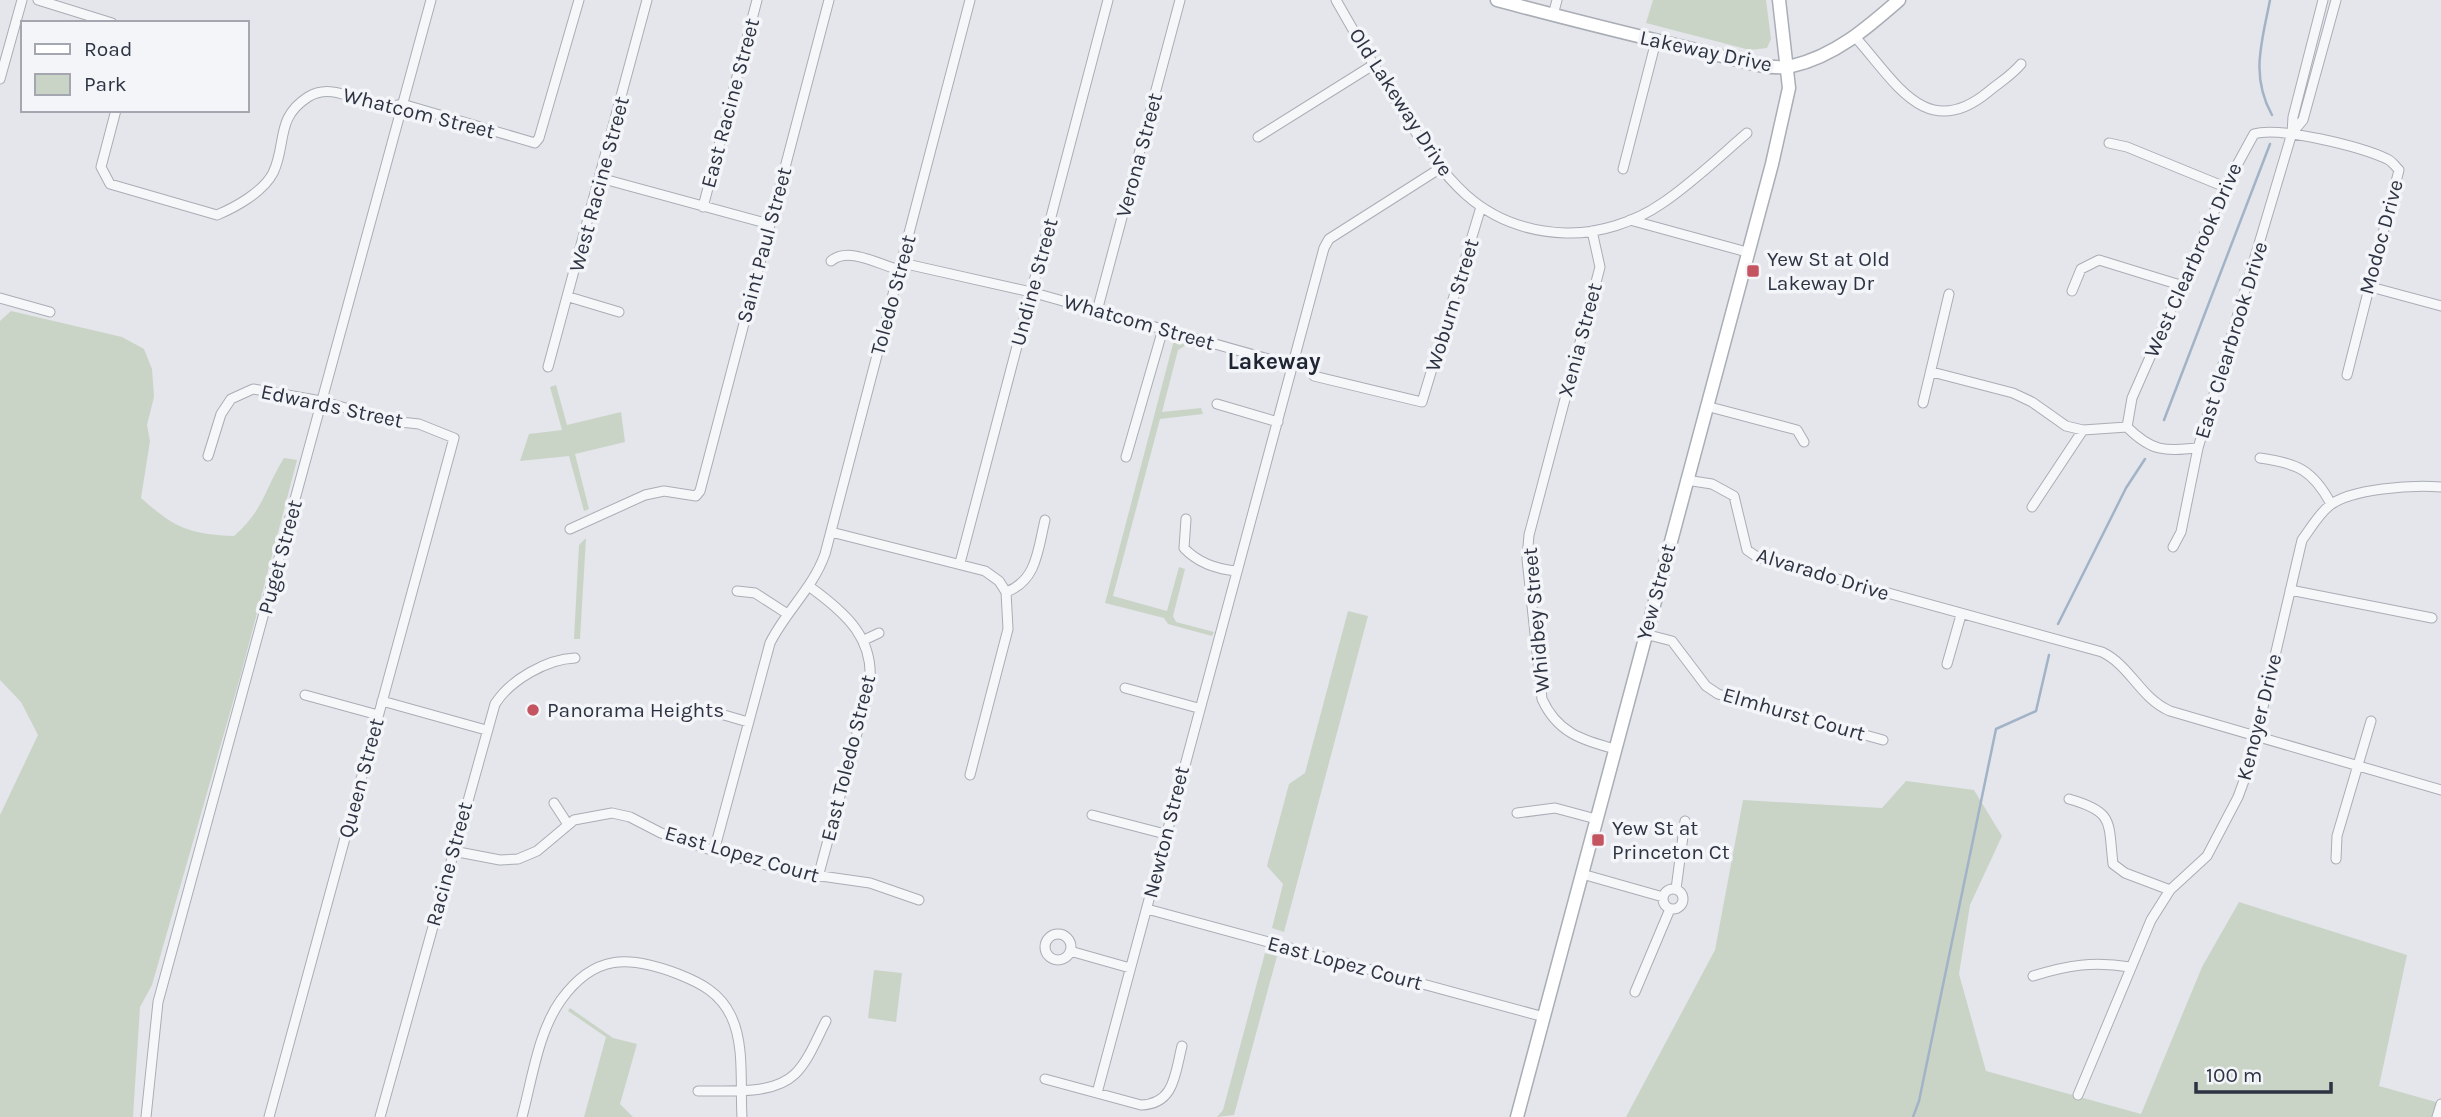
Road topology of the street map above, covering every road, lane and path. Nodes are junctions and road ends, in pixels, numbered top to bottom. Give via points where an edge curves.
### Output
1 (22, 0) edge
2 (38, 0) edge
3 (431, 0) edge
4 (579, 0) edge
5 (647, 0) edge
6 (757, 0) edge
7 (829, 0) edge
8 (970, 0) edge
9 (1108, 0) edge
10 (1180, 0) edge
11 (1336, 0) edge
12 (1496, 0) edge
13 (1557, 0) edge
14 (1779, 0) edge
15 (1899, 0) edge
16 (2323, 0) edge
17 (2336, 0) edge
18 (1553, 15) junction
19 (106, 21) edge
20 (1856, 38) junction
21 (1656, 41) junction
22 (2021, 64) dead end
23 (1373, 65) junction
24 (1788, 67) junction
25 (0, 79) edge
26 (401, 104) junction
27 (115, 112) edge
28 (1747, 133) dead end
29 (2292, 133) junction
30 (1258, 137) dead end
31 (2109, 143) dead end
32 (1439, 169) junction
33 (1623, 169) dead end
34 (600, 178) junction
35 (2225, 187) junction
36 (704, 207) junction
37 (1481, 207) junction
38 (1630, 220) junction
39 (769, 224) junction
40 (1592, 231) junction
41 (1747, 252) junction
42 (831, 261) dead end
43 (901, 267) junction
44 (2180, 285) junction
45 (2367, 286) junction
46 (2072, 291) dead end
47 (1031, 292) junction
48 (1949, 294) dead end
49 (569, 297) junction
50 (0, 298) edge
51 (2441, 306) edge
52 (1097, 311) junction
53 (50, 312) dead end
54 (619, 312) dead end
55 (1163, 329) junction
56 (1293, 366) junction
57 (548, 367) dead end
58 (1932, 372) junction
59 (2347, 375) dead end
60 (1314, 376) dead end
61 (321, 401) junction
62 (1923, 403) dead end
63 (1217, 404) dead end
64 (1706, 406) junction
65 (1278, 422) junction
66 (2127, 427) junction
67 (2083, 430) junction
68 (454, 438) joint
69 (1804, 442) dead end
70 (1551, 449) joint
71 (2198, 449) junction
72 (208, 456) dead end
73 (1126, 457) dead end
74 (2260, 458) dead end
75 (1686, 480) junction
76 (2441, 487) edge
77 (2331, 504) junction
78 (2032, 507) dead end
79 (1185, 519) dead end
80 (1045, 520) dead end
81 (570, 529) dead end
82 (831, 532) junction
83 (2172, 547) dead end
84 (960, 563) junction
85 (1236, 571) junction
86 (810, 587) junction
87 (2290, 590) junction
88 (737, 591) dead end
89 (1006, 592) junction
90 (786, 613) junction
91 (1961, 615) junction
92 (2432, 618) dead end
93 (879, 633) dead end
94 (1645, 634) junction
95 (864, 640) junction
96 (575, 658) dead end
97 (1947, 664) dead end
98 (1125, 688) dead end
99 (305, 695) dead end
100 (382, 701) junction
101 (1198, 708) junction
102 (707, 710) dead end
103 (378, 715) junction
104 (748, 722) junction
105 (2371, 722) dead end
106 (486, 730) junction
107 (2255, 736) junction
108 (1883, 740) dead end
109 (1615, 749) junction
110 (2355, 767) junction
111 (970, 775) dead end
112 (2441, 790) edge
113 (2069, 799) dead end
114 (554, 803) dead end
115 (1517, 813) dead end
116 (1092, 814) dead end
117 (1596, 819) junction
118 (1685, 821) dead end
119 (567, 823) junction
120 (1165, 834) junction
121 (453, 851) junction
122 (714, 851) junction
123 (2336, 859) dead end
124 (1582, 874) junction
125 (818, 877) junction
126 (1676, 888) junction
127 (2170, 890) junction
128 (1663, 897) junction
129 (919, 900) dead end
130 (1147, 909) junction
131 (1670, 909) junction
132 (1070, 951) dead end
133 (2130, 967) junction
134 (1130, 968) junction
135 (2033, 976) dead end
136 (1635, 992) dead end
137 (1544, 1017) junction
138 (826, 1021) dead end
139 (1182, 1046) dead end
140 (1045, 1079) dead end
141 (740, 1090) junction
142 (698, 1091) dead end
143 (1097, 1093) junction
144 (2078, 1096) dead end
145 (2441, 1104) edge
146 (146, 1117) edge
147 (269, 1117) edge
148 (380, 1117) edge
149 (522, 1117) edge
150 (742, 1117) edge
151 (1517, 1117) edge
152 (2437, 1117) edge

1 - 25 street
2 - 19 street
3 - 26 street, Puget Street
4 - 26 street, Whatcom Street via 535,143
5 - 34 street, West Racine Street
6 - 36 street, East Racine Street
7 - 39 street, Saint Paul Street
8 - 43 street, Toledo Street
9 - 47 street, Undine Street
10 - 52 street, Verona Street
11 - 23 street, Old Lakeway Drive
12 - 18 street, Lakeway Drive
13 - 18 street
14 - 24 street
15 - 20 street, Lakeway Drive
16 - 29 street
17 - 29 street via 2303,120
18 - 21 street, Lakeway Drive
20 - 22 street via 1910,99 1941,113 1970,107
20 - 24 street, Lakeway Drive
21 - 24 street, Lakeway Drive
21 - 33 street
23 - 30 street
23 - 32 street, Old Lakeway Drive
24 - 41 street, Yew Street via 1789,88
26 - 27 street, Whatcom Street via 387,109 326,90 309,97 284,122 274,170 266,183 217,215 110,184 101,167
26 - 61 street, Puget Street
28 - 38 street, Old Lakeway Drive via 1660,205
29 - 35 street, West Clearbrook Drive via 2266,130 2253,134
29 - 45 street, Modoc Drive via 2390,160 2399,170
29 - 71 street, East Clearbrook Drive
31 - 35 street
32 - 37 street, Old Lakeway Drive
32 - 56 street, Newton Street via 1329,239
34 - 36 street
34 - 49 street, West Racine Street
35 - 44 street, West Clearbrook Drive
36 - 39 street
37 - 40 street, Old Lakeway Drive via 1549,232
37 - 60 street, Woburn Street via 1422,402
38 - 40 street, Old Lakeway Drive
38 - 41 street
39 - 81 street, Saint Paul Street via 700,491 696,496 664,491 645,495
40 - 70 street, Xenia Street via 1600,267
41 - 64 street, Yew Street
42 - 43 street, Whatcom Street via 848,254
43 - 47 street, Whatcom Street
43 - 82 street, Toledo Street
44 - 46 street via 2099,260 2081,269
44 - 66 street, West Clearbrook Drive via 2132,398
45 - 51 street
45 - 59 street, Modoc Drive
47 - 52 street, Whatcom Street
47 - 84 street, Undine Street
48 - 58 street
49 - 54 street
49 - 57 street, West Racine Street
50 - 53 street
52 - 55 street, Whatcom Street
55 - 56 street, Whatcom Street
55 - 73 street
56 - 65 street, Newton Street
58 - 62 street
58 - 67 street via 2013,393 2066,426
61 - 68 street, Edwards Street via 360,414 419,424
61 - 72 street, Edwards Street via 265,390 241,393 230,399 221,414
61 - 146 street, Puget Street via 158,1002
63 - 65 street
64 - 69 street via 1797,430
64 - 75 street, Yew Street
65 - 85 street, Newton Street
66 - 67 street
66 - 71 street via 2148,446 2164,451
67 - 78 street
68 - 100 street, Queen Street
70 - 109 street, Whidbey Street via 1527,559 1542,699 1550,717 1565,732
71 - 83 street, East Clearbrook Drive via 2181,532
74 - 77 street via 2284,461 2310,474
75 - 91 street, Alvarado Drive via 1712,484 1734,496 1747,550 1757,557
75 - 94 street, Yew Street
76 - 77 street via 2361,493
77 - 87 street, Kenoyer Drive via 2302,540
79 - 85 street via 1184,548 1193,558
80 - 89 street via 1031,573 1023,585
82 - 84 street
82 - 86 street, Toledo Street
84 - 89 street via 994,576
85 - 101 street, Newton Street
86 - 90 street, Toledo Street
86 - 95 street, East Toledo Street via 842,612
87 - 92 street
87 - 107 street, Kenoyer Drive
88 - 90 street via 755,593
89 - 111 street via 1008,629
90 - 104 street, Toledo Street via 765,658
91 - 97 street
91 - 107 street, Alvarado Drive via 2102,652 2120,663 2162,708
93 - 95 street
94 - 108 street, Elmhurst Court via 1672,641 1706,686 1718,694
94 - 109 street, Yew Street
95 - 125 street, East Toledo Street via 869,685
96 - 106 street, Racine Street via 561,658 509,686 495,704
98 - 101 street
99 - 103 street
100 - 103 street, Queen Street
100 - 106 street
101 - 120 street, Newton Street
102 - 104 street
103 - 147 street, Queen Street
104 - 122 street, Toledo Street
105 - 110 street
106 - 121 street, Racine Street
107 - 110 street, Alvarado Drive
107 - 127 street, Kenoyer Drive via 2238,797 2207,856
109 - 117 street, Yew Street
110 - 112 street, Alvarado Drive
110 - 123 street via 2337,836
113 - 127 street via 2092,805 2104,814 2111,829 2113,864
114 - 119 street
115 - 117 street via 1555,807
116 - 120 street
117 - 124 street, Yew Street
118 - 126 street
119 - 121 street, East Lopez Court via 537,851 518,859
119 - 122 street, East Lopez Court via 601,813 620,814
120 - 130 street, Newton Street
121 - 148 street, Racine Street
122 - 125 street, East Lopez Court
124 - 128 street
124 - 137 street, Yew Street
125 - 129 street, East Lopez Court via 870,883
126 - 128 street
126 - 131 street via 1684,899 1679,908
127 - 133 street, Kenoyer Drive
128 - 131 street
130 - 134 street, Newton Street
130 - 137 street, East Lopez Court
131 - 136 street
132 - 134 street
133 - 135 street via 2071,964
133 - 144 street, Kenoyer Drive
134 - 143 street, Newton Street
137 - 151 street, Yew Street
138 - 141 street via 795,1074 777,1085
139 - 143 street via 1171,1088 1154,1105
140 - 143 street
141 - 142 street
141 - 149 street via 737,1035 724,1005 703,985 636,961 605,964 566,993 547,1027
141 - 150 street
145 - 152 street

